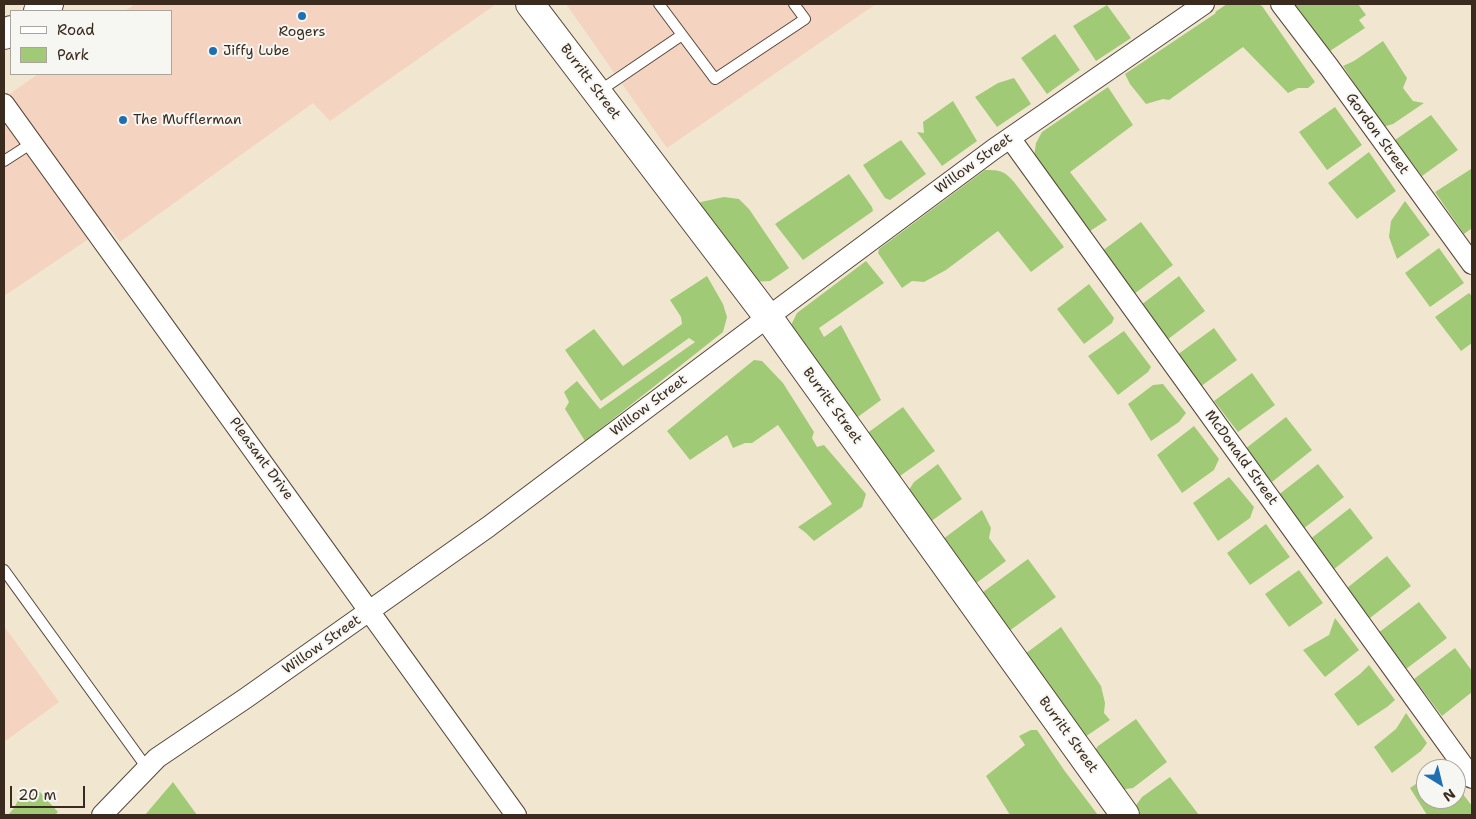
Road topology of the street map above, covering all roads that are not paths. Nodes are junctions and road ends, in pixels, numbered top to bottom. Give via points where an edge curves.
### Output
1 (530, 4) edge
2 (659, 4) edge
3 (794, 4) edge
4 (1204, 4) edge
5 (1281, 4) edge
6 (682, 35) junction
7 (598, 92) junction
8 (4, 104) edge
9 (1010, 138) junction
10 (32, 143) junction
11 (4, 161) edge
12 (1472, 264) edge
13 (768, 317) junction
14 (4, 570) edge
15 (370, 611) junction
16 (147, 768) junction
17 (1472, 778) edge
18 (102, 815) edge
19 (516, 815) edge
20 (1125, 815) edge

1 - 7 street, Burritt Street
2 - 6 lane
3 - 6 lane via 805,18 715,79
4 - 9 street, Willow Street
5 - 12 street, Gordon Street
6 - 7 lane
7 - 13 street, Burritt Street
8 - 10 street, Pleasant Drive
9 - 13 street, Willow Street
9 - 17 street, McDonald Street
10 - 11 lane
10 - 15 street, Pleasant Drive
13 - 15 street, Willow Street via 488,527
13 - 20 street, Burritt Street
14 - 16 lane
15 - 16 street, Willow Street
15 - 19 street, Pleasant Drive
16 - 18 street, Willow Street

